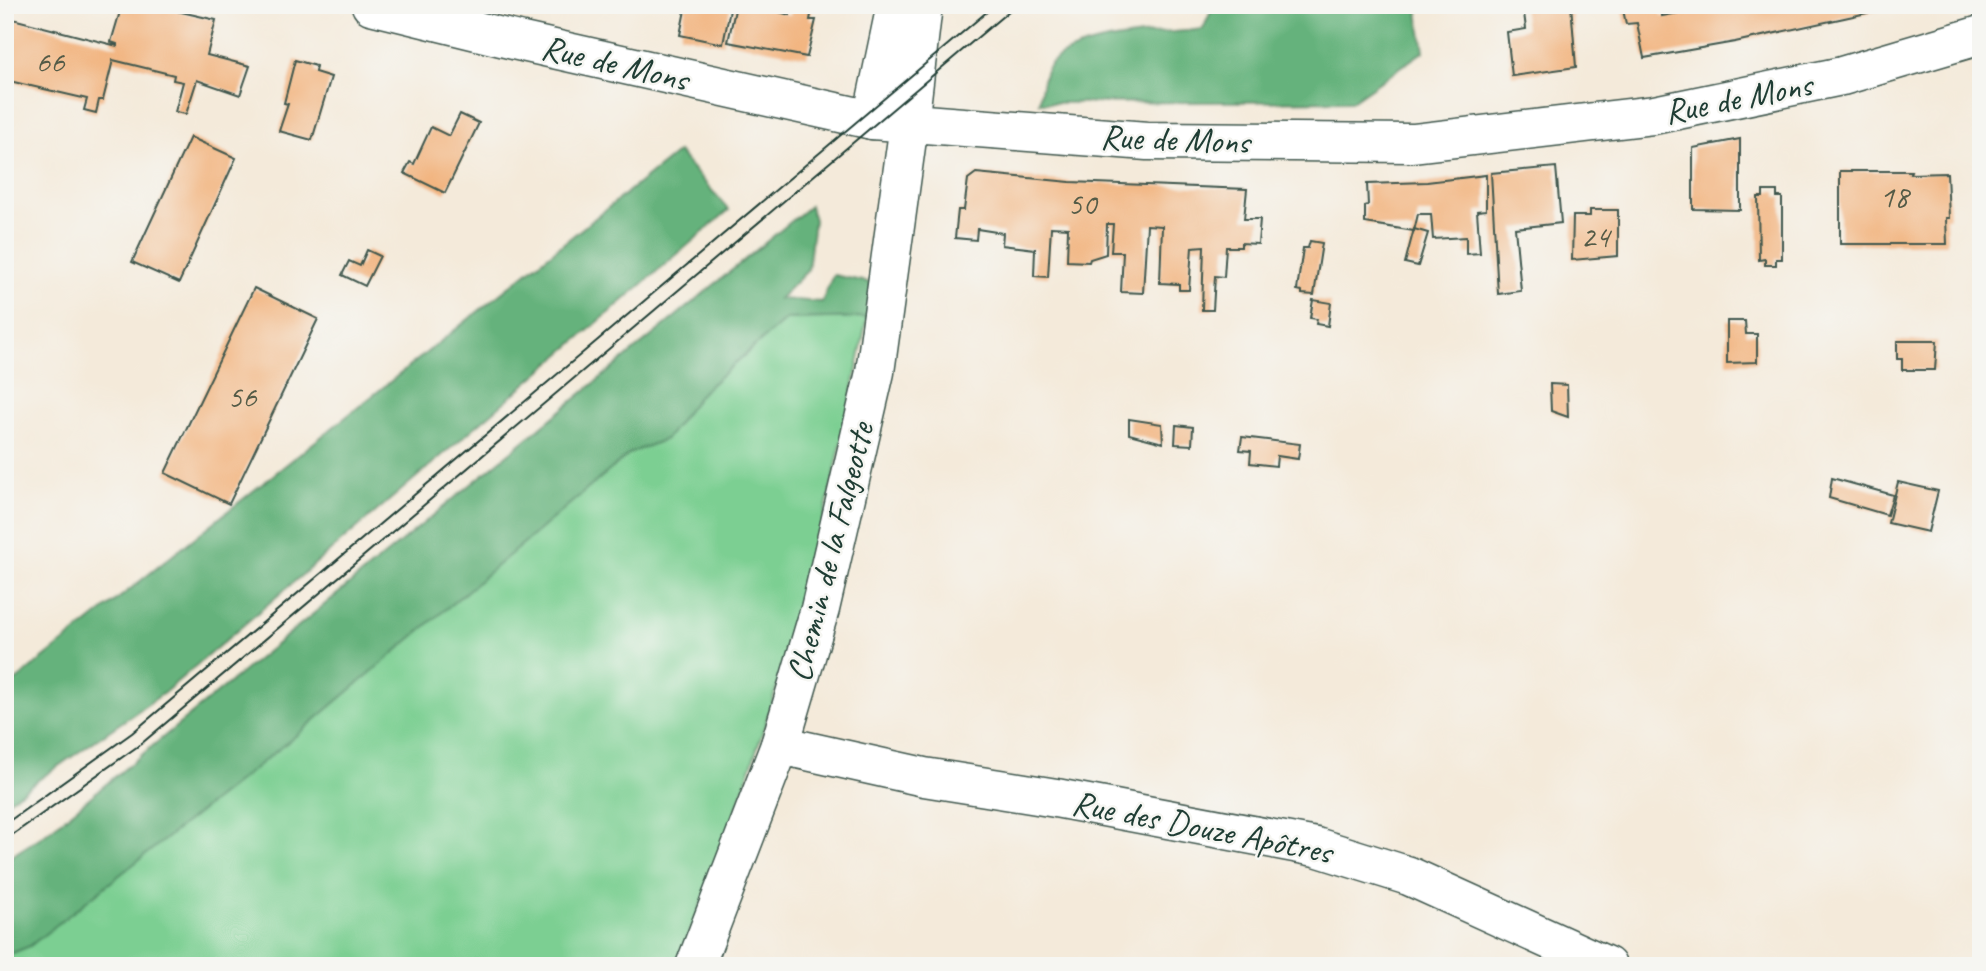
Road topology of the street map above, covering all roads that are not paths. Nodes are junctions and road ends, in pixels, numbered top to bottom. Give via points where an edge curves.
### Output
1 (371, 5) edge
2 (896, 5) edge
3 (923, 5) edge
4 (1981, 35) edge
5 (872, 120) junction
6 (909, 124) junction
7 (780, 745) junction
8 (695, 966) edge
9 (1607, 966) edge

1 - 5 main road, Rue de Mons
2 - 5 main road
3 - 6 main road, Chemin de la Falgeotte
4 - 6 main road, Rue de Mons via 1842,76 1654,115 1413,144 1147,141
5 - 6 main road, Rue de Mons
6 - 7 main road, Chemin de la Falgeotte via 875,372 820,609
7 - 8 main road, Chemin de la Falgeotte
7 - 9 main road, Rue des Douze Apôtres via 924,777 1316,847 1409,876

